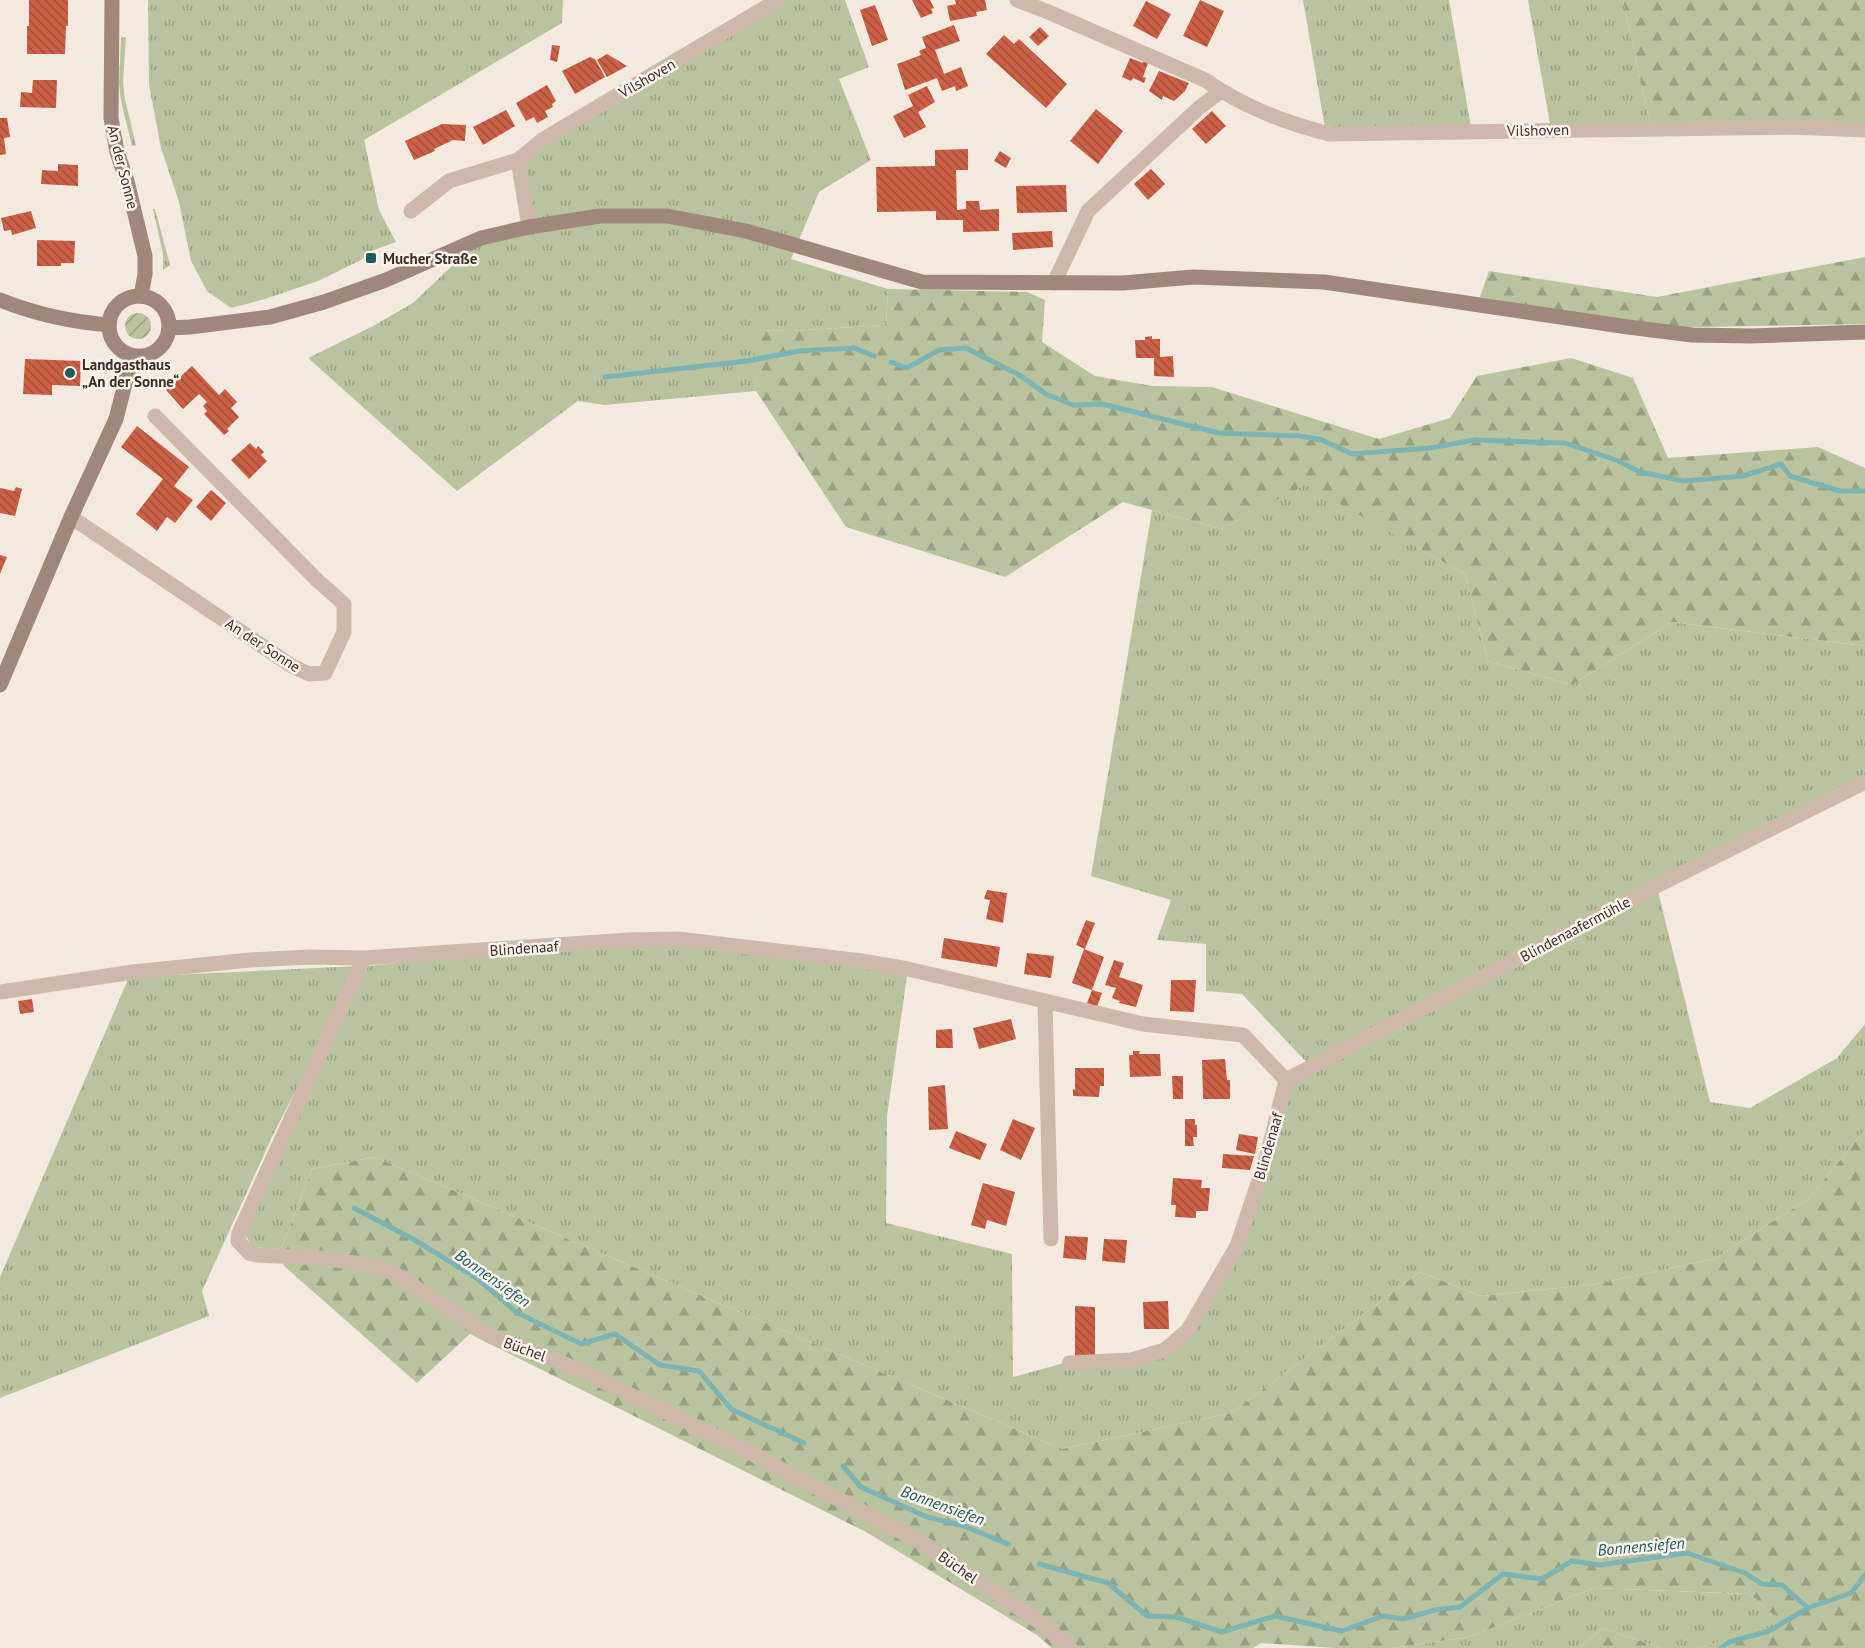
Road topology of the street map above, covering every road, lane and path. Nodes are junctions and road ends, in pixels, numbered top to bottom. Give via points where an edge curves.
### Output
1 (112, 0) edge
2 (778, 0) edge
3 (1017, 0) edge
4 (1221, 91) junction
5 (1865, 130) edge
6 (518, 160) junction
7 (411, 211) dead end
8 (530, 226) junction
9 (1054, 283) junction
10 (141, 296) junction
11 (0, 300) edge
12 (109, 325) junction
13 (169, 328) junction
14 (1865, 332) edge
15 (132, 356) junction
16 (155, 416) dead end
17 (71, 517) junction
18 (0, 685) edge
19 (1865, 782) edge
20 (364, 958) junction
21 (0, 992) edge
22 (1045, 1002) junction
23 (1286, 1080) junction
24 (1051, 1239) dead end
25 (1069, 1363) dead end
26 (1070, 1648) edge

1 - 10 main road, An der Sonne via 111,118 145,256
2 - 6 street, Vilshoven via 542,140
3 - 4 street, Vilshoven via 1195,76
4 - 5 street, Vilshoven via 1270,116 1329,134 1792,127
4 - 9 street via 1088,211
6 - 7 street, Vilshoven via 448,181
6 - 8 street
8 - 9 main road via 600,216 667,216 746,231 922,282
8 - 13 main road via 481,238 386,280 324,302 270,317
9 - 14 main road via 1124,283 1193,277 1290,279 1692,335
10 - 12 main road via 120,303 112,312
10 - 13 main road via 157,302 166,314
11 - 12 main road via 51,317
12 - 15 main road via 114,344
13 - 15 main road via 161,347 152,353
15 - 17 main road via 116,419
16 - 17 street, An der Sonne via 344,604 344,632 325,673 309,674 292,666
17 - 18 main road
19 - 23 street, Blindenaafermühle via 1656,886
20 - 21 street, Blindenaaf via 250,960
20 - 22 street, Blindenaaf via 678,939 862,961
20 - 26 street, Büchel via 239,1233 238,1241 249,1253 323,1258 392,1272 490,1336 551,1358 739,1447 926,1545 1041,1623
22 - 23 street, Blindenaaf via 1143,1024 1243,1035
22 - 24 street
23 - 25 street, Blindenaaf via 1267,1156 1237,1246 1188,1330 1165,1350 1131,1360

